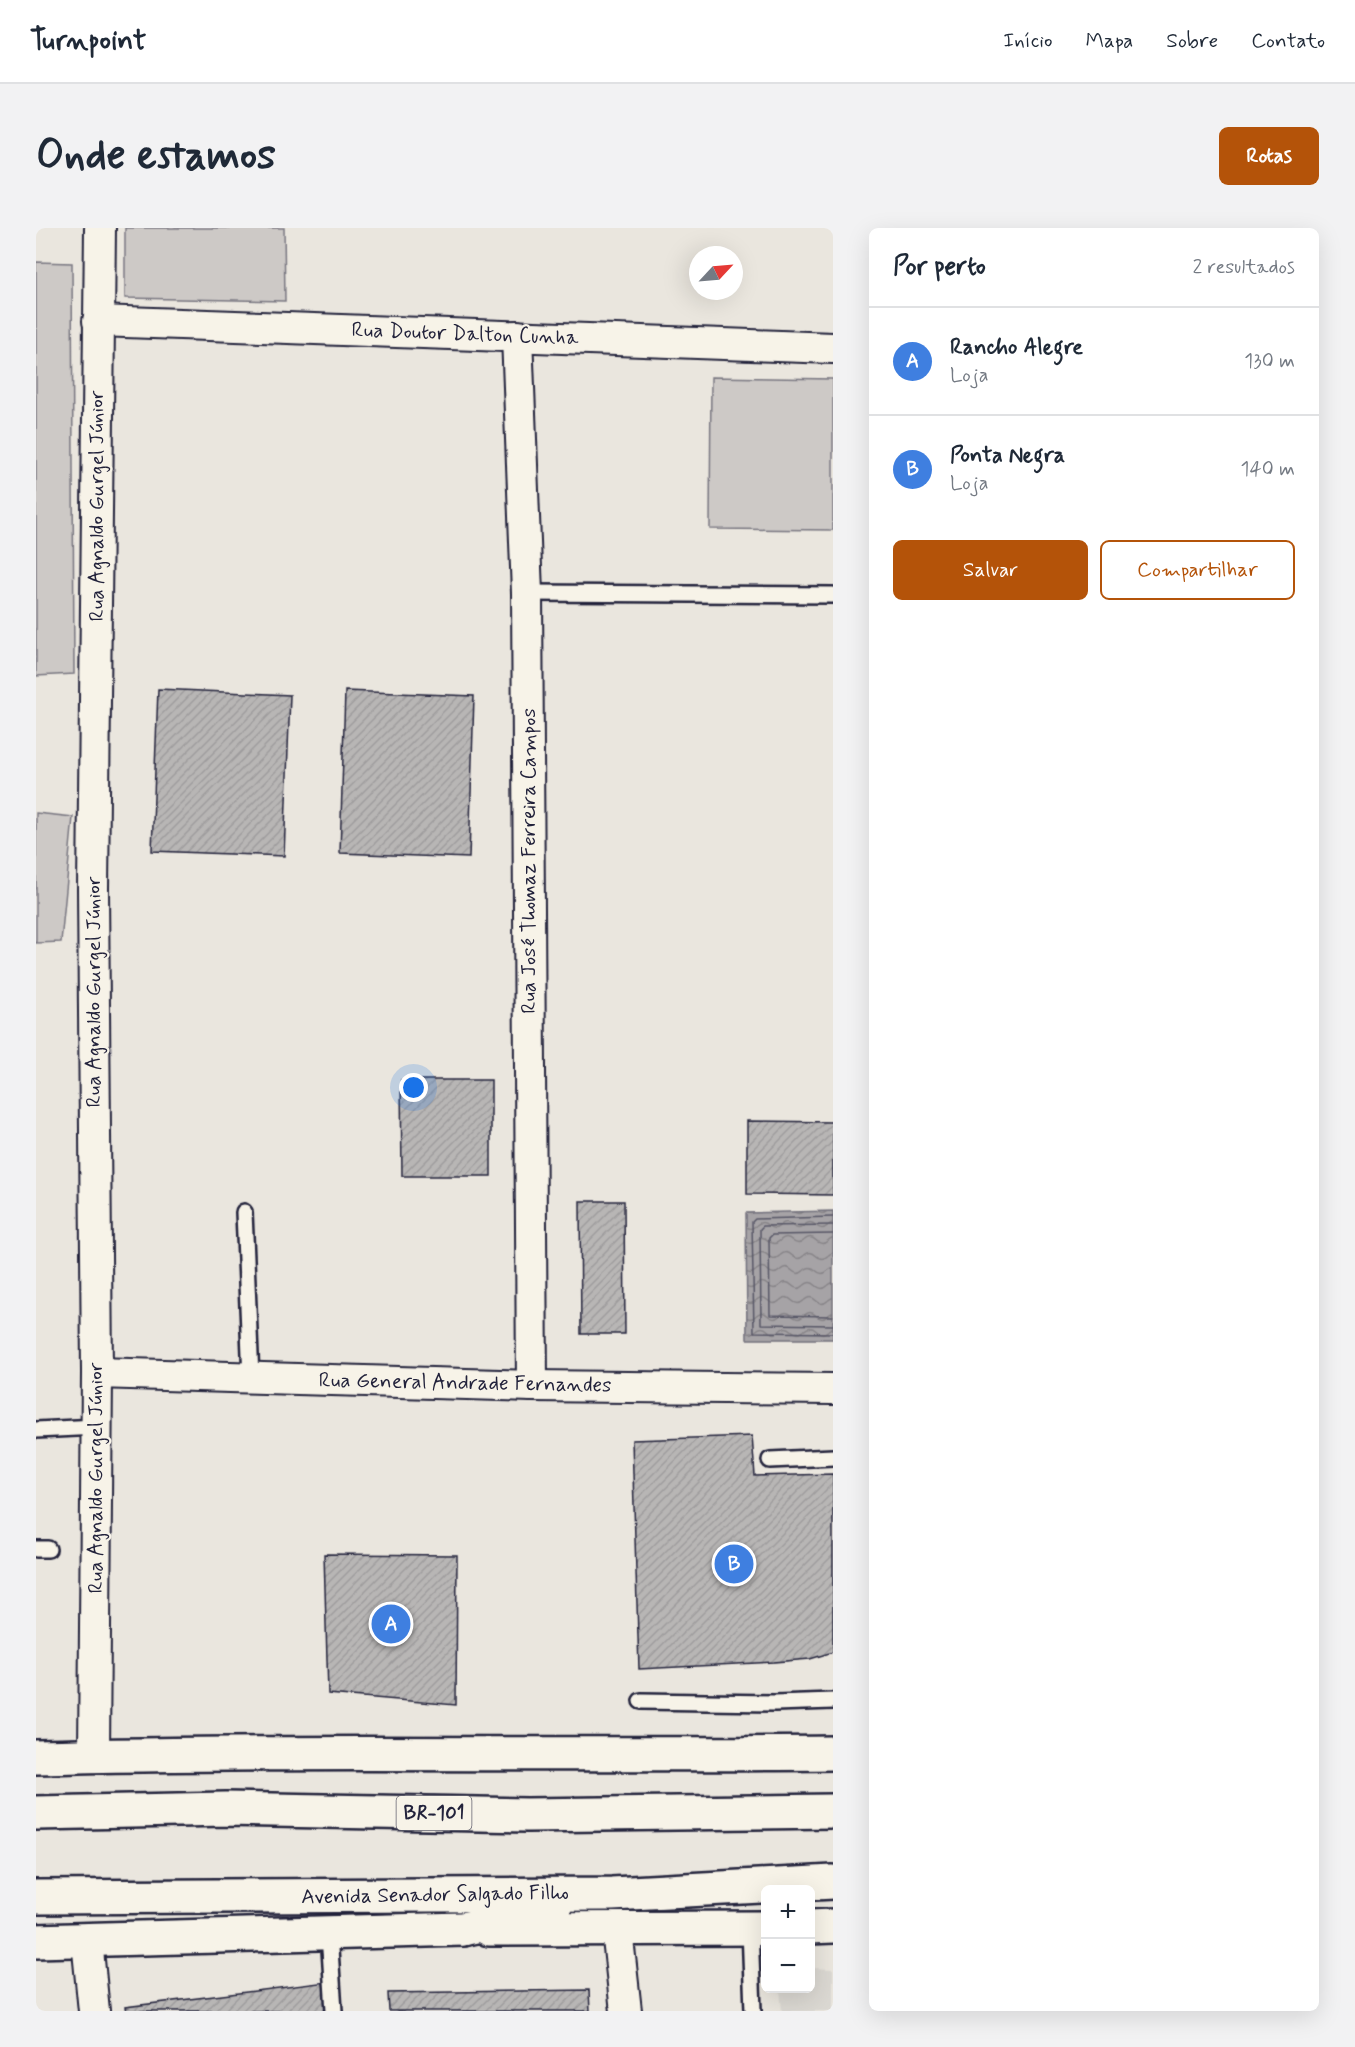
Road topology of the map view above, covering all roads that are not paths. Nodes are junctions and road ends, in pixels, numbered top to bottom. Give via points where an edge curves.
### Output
1 (100, 228) edge
2 (98, 321) junction
3 (518, 336) junction
4 (833, 348) edge
5 (527, 593) junction
6 (833, 595) edge
7 (244, 1212) dead end
8 (97, 1373) junction
9 (251, 1378) junction
10 (532, 1386) junction
11 (833, 1389) edge
12 (97, 1427) junction
13 (36, 1430) edge
14 (833, 1457) edge
15 (770, 1460) dead end
16 (641, 1701) dead end
17 (833, 1701) edge
18 (833, 1753) edge
19 (94, 1755) junction
20 (36, 1757) edge
21 (833, 1811) edge
22 (36, 1813) edge
23 (833, 1882) edge
24 (612, 1894) junction
25 (36, 1897) edge
26 (833, 1926) edge
27 (815, 1927) edge
28 (758, 1928) edge
29 (463, 1929) junction
30 (618, 1930) junction
31 (329, 1934) junction
32 (87, 1940) junction
33 (36, 1941) edge
34 (94, 2011) edge
35 (334, 2011) edge
36 (626, 2011) edge
37 (753, 2011) edge

1 - 2 street, Rua Agnaldo Gurgel Júnior
2 - 3 street, Rua Doutor Dalton Cunha
2 - 8 street, Rua Agnaldo Gurgel Júnior via 93,890
3 - 4 street, Rua Doutor Dalton Cunha
3 - 5 street, Rua José Thomaz Ferreira Campos
5 - 6 lane
5 - 10 street, Rua José Thomaz Ferreira Campos
7 - 9 lane
8 - 9 street, Rua General Andrade Fernandes
8 - 12 street, Rua Agnaldo Gurgel Júnior
9 - 10 street, Rua General Andrade Fernandes
10 - 11 street, Rua General Andrade Fernandes
12 - 13 lane
12 - 19 street, Rua Agnaldo Gurgel Júnior
14 - 15 lane
16 - 17 lane
18 - 19 main road
19 - 20 main road
21 - 22 main road, BR-101 via 527,1815 226,1809
23 - 24 main road, Avenida Senador Salgado Filho
24 - 25 main road, Avenida Senador Salgado Filho
24 - 29 main road
26 - 27 main road
28 - 30 main road, Avenida Senador Salgado Filho
28 - 37 lane
29 - 30 main road, Avenida Senador Salgado Filho
29 - 31 main road, Avenida Senador Salgado Filho
30 - 36 street
31 - 32 main road, Avenida Senador Salgado Filho
31 - 35 lane
32 - 33 main road, Avenida Senador Salgado Filho
32 - 34 street

